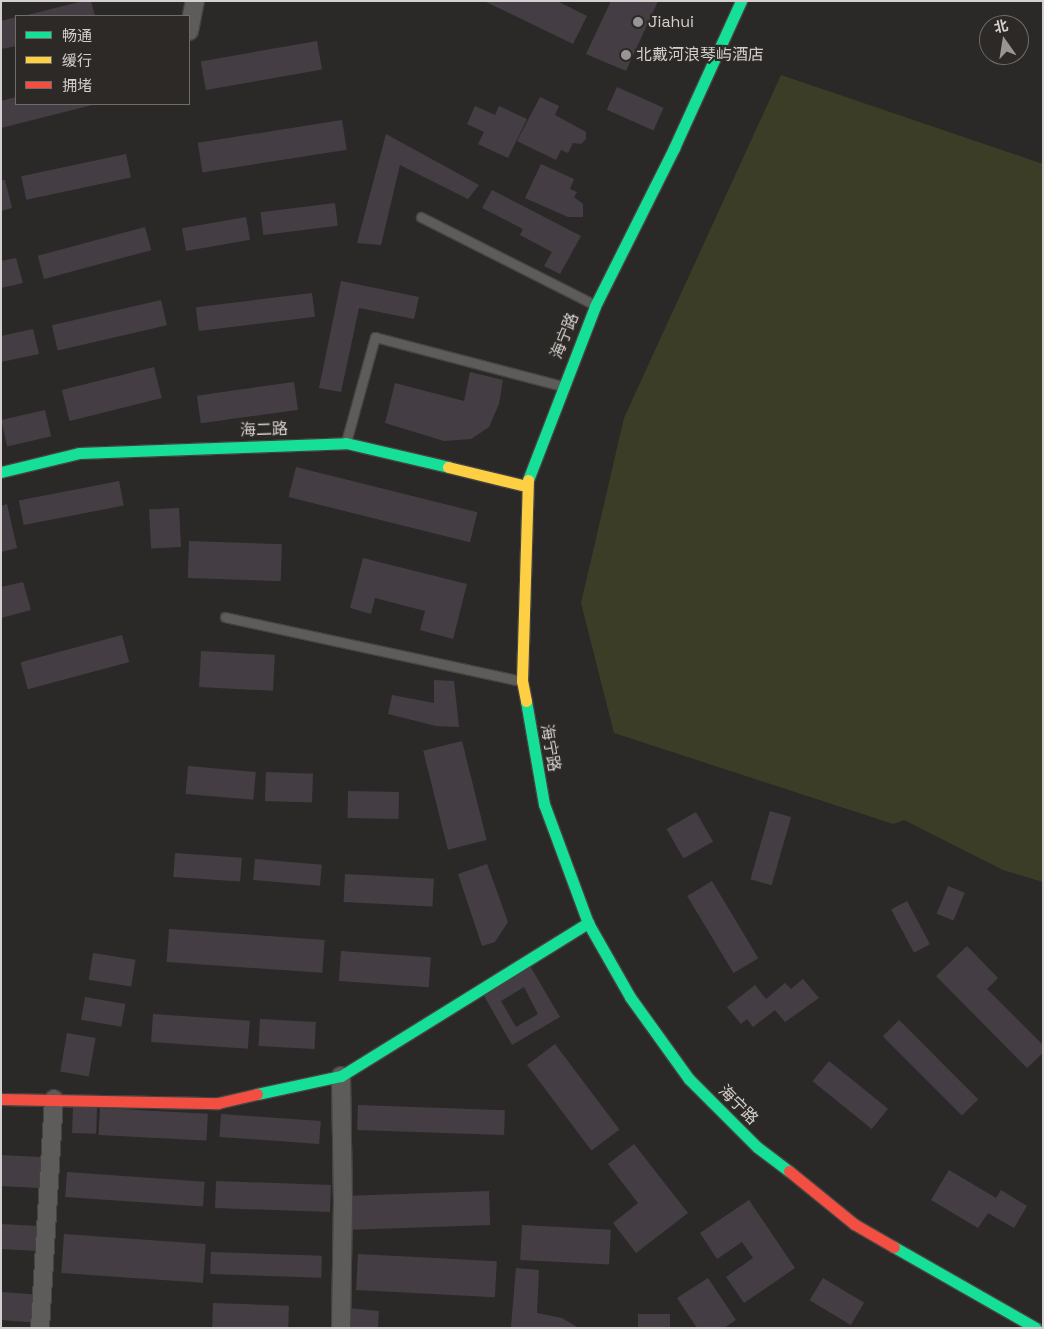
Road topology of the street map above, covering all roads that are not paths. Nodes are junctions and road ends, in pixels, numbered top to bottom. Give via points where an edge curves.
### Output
1 (195, 1) edge
2 (741, 1) edge
3 (190, 25) edge
4 (421, 217) dead end
5 (595, 306) junction
6 (562, 386) junction
7 (346, 443) junction
8 (1, 472) edge
9 (526, 486) junction
10 (225, 617) dead end
11 (522, 681) junction
12 (588, 923) junction
13 (341, 1076) junction
14 (1, 1099) edge
15 (54, 1099) junction
16 (40, 1328) edge
17 (341, 1328) edge
18 (1036, 1328) edge

1 - 3 street
2 - 5 main road, 海宁路 via 674,148
4 - 5 lane
5 - 6 main road, 海宁路
6 - 7 lane via 375,337
6 - 9 main road, 海宁路
7 - 8 main road, 海二路 via 79,453
7 - 9 main road, 海二路
9 - 11 main road, 海宁路
10 - 11 lane
11 - 12 main road, 海宁路 via 544,804
12 - 13 main road
12 - 18 main road, 海宁路 via 630,997 689,1078 757,1147 826,1198 854,1224
13 - 15 main road via 218,1102
13 - 17 street via 344,1200
14 - 15 main road
15 - 16 street

